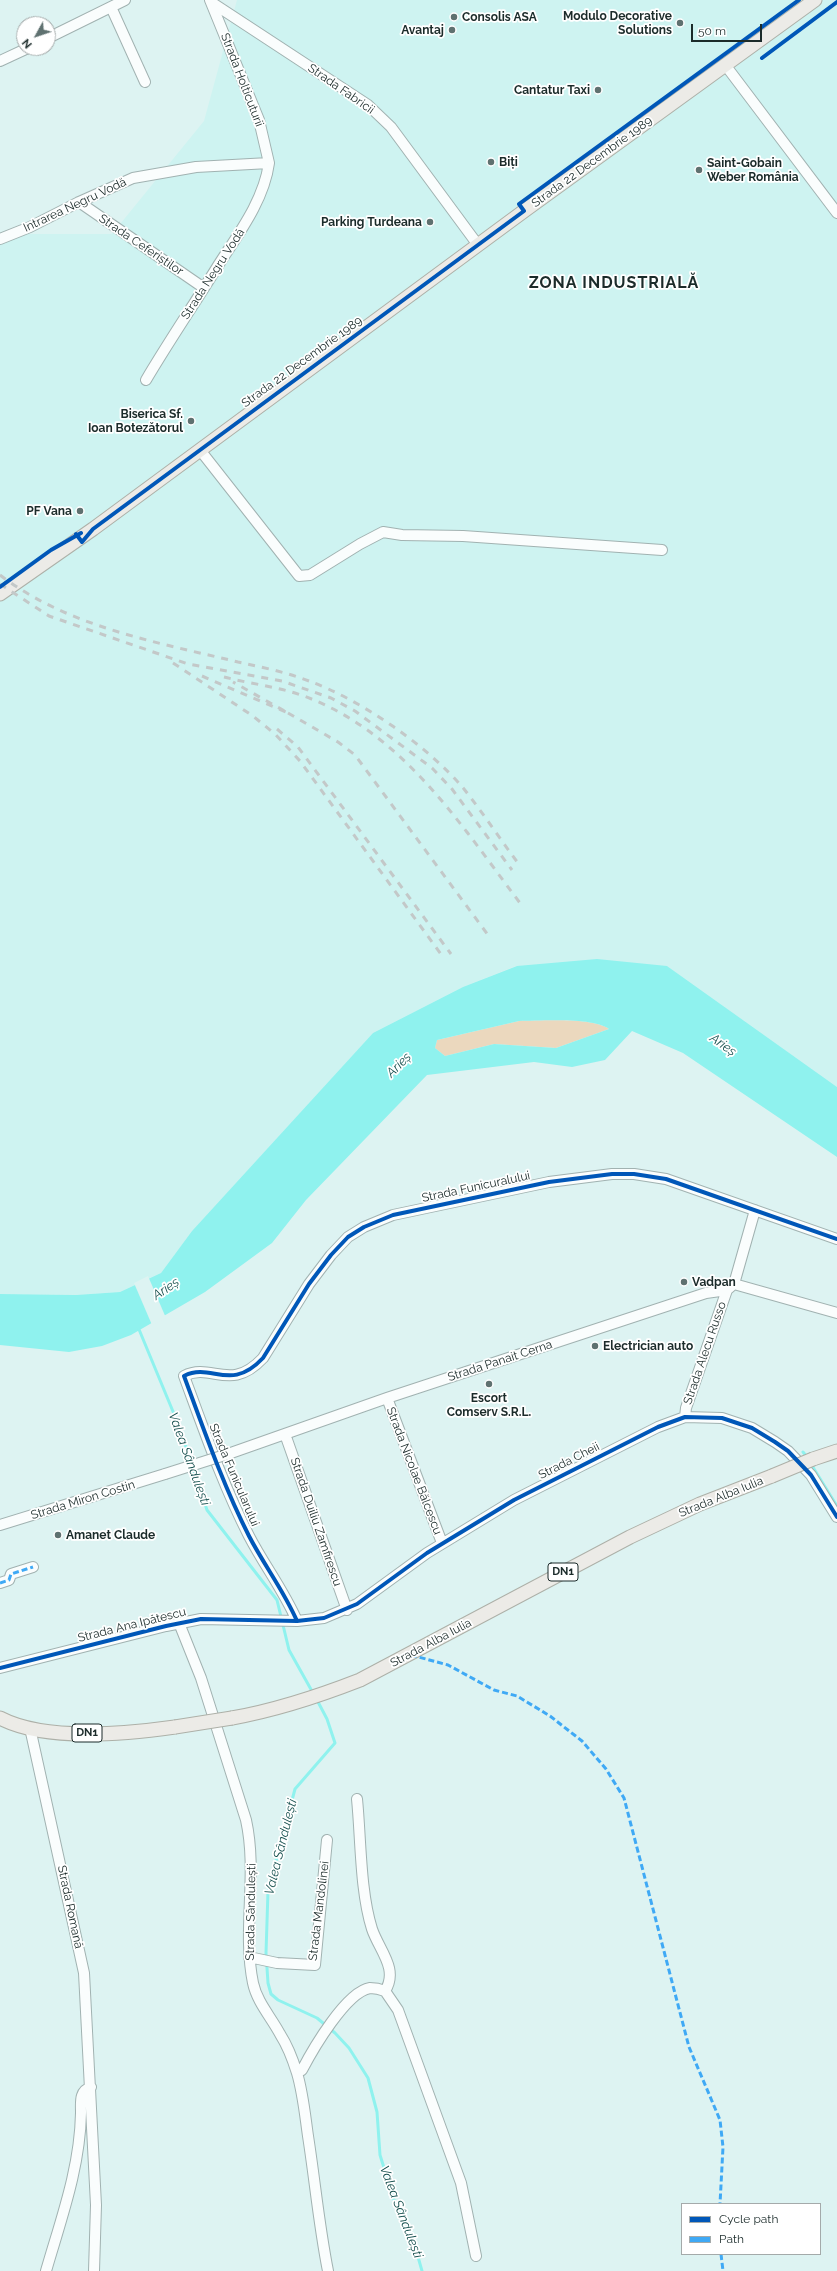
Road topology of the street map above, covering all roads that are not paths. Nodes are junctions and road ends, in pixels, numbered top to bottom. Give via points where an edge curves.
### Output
1 (125, 0) edge
2 (815, 0) edge
3 (209, 1) edge
4 (111, 7) junction
5 (56, 34) edge
6 (16, 54) edge
7 (0, 62) edge
8 (726, 66) junction
9 (145, 82) dead end
10 (269, 163) junction
11 (79, 202) junction
12 (837, 213) edge
13 (0, 239) edge
14 (478, 245) junction
15 (204, 288) junction
16 (146, 380) dead end
17 (200, 450) junction
18 (662, 550) dead end
19 (0, 594) edge
20 (755, 1210) junction
21 (837, 1239) edge
22 (731, 1287) junction
23 (837, 1313) edge
24 (184, 1376) joint
25 (387, 1398) junction
26 (685, 1417) junction
27 (285, 1434) junction
28 (837, 1451) edge
29 (166, 1474) joint
30 (837, 1518) edge
31 (0, 1525) edge
32 (442, 1543) junction
33 (33, 1567) dead end
34 (0, 1583) edge
35 (347, 1610) junction
36 (272, 1619) joint
37 (293, 1621) junction
38 (179, 1623) junction
39 (0, 1668) edge
40 (0, 1718) edge
41 (30, 1728) junction
42 (357, 1799) dead end
43 (327, 1840) dead end
44 (249, 1957) junction
45 (385, 1991) junction
46 (297, 2073) junction
47 (91, 2087) junction
48 (476, 2256) dead end
49 (46, 2271) edge
50 (94, 2271) edge
51 (328, 2271) edge

1 - 4 street
2 - 8 main road, Strada 22 Decembrie 1989
3 - 10 street, Strada Holticuturii via 231,47 259,120
3 - 14 street, Strada Fabricii via 368,105 391,127
4 - 5 street
4 - 9 street
6 - 7 street
8 - 12 street
8 - 14 main road, Strada 22 Decembrie 1989
10 - 11 street, Intrarea Negru Vodă via 196,167 133,178
10 - 15 street, Strada Negru Vodă via 264,186 245,224
11 - 13 street, Intrarea Negru Vodă
11 - 15 street, Strada Ceferiștilor
14 - 17 main road, Strada 22 Decembrie 1989
15 - 16 street, Strada Negru Vodă
17 - 18 street via 299,576 310,575 383,532
17 - 19 main road, Strada 22 Decembrie 1989
20 - 21 street, Strada Funicuralului
20 - 22 street, Strada Alecu Russo
20 - 24 street, Strada Funicuralului via 666,1180 634,1174 612,1174 548,1182 393,1215 348,1237 331,1255 309,1284 263,1358 254,1367 245,1373 228,1376 194,1373
22 - 23 street, Strada Panait Cerna
22 - 25 street, Strada Panait Cerna
22 - 26 street, Strada Alecu Russo via 686,1408
24 - 37 street, Strada Funicularului via 229,1494 250,1538 288,1601
25 - 27 street, Strada Panait Cerna
25 - 32 street, Strada Nicolae Bălcescu
26 - 30 street, Strada Cheii via 722,1418 752,1428 775,1442 788,1451 811,1475
26 - 32 street, Strada Cheii via 658,1427 514,1500
27 - 29 street, Strada Panait Cerna, bridge
27 - 35 street, Strada Duiliu Zamfirescu
28 - 41 main road, Strada Alba Iulia / DN1, bridge via 700,1504 630,1537 360,1680 321,1696 232,1718 175,1727 101,1734
29 - 31 street, Strada Miron Costin
32 - 35 street, Strada Cheii
33 - 34 street via 11,1574 8,1580
35 - 37 street, Strada Cheii via 324,1618
36 - 37 street, Strada Cheii
36 - 38 street, Strada Ana Ipătescu via 219,1618
38 - 39 street, Strada Ana Ipătescu
38 - 44 street, Strada Sândulești via 201,1678 251,1843
40 - 41 main road, Strada Alba Iulia / DN1
41 - 47 street, Strada Romană via 84,1973
42 - 45 street via 367,1904 373,1930 388,1963 390,1974 390,1983
43 - 44 street, Strada Mandolinei via 315,1965 277,1963
44 - 46 street, Strada Sândulești via 258,1998 281,2035
45 - 46 street via 369,1988 350,1999 302,2070
45 - 48 street via 398,2010 461,2183
46 - 51 street, Strada Sândulești
47 - 49 street via 82,2094 72,2184
47 - 50 street, Strada Romană via 96,2205

